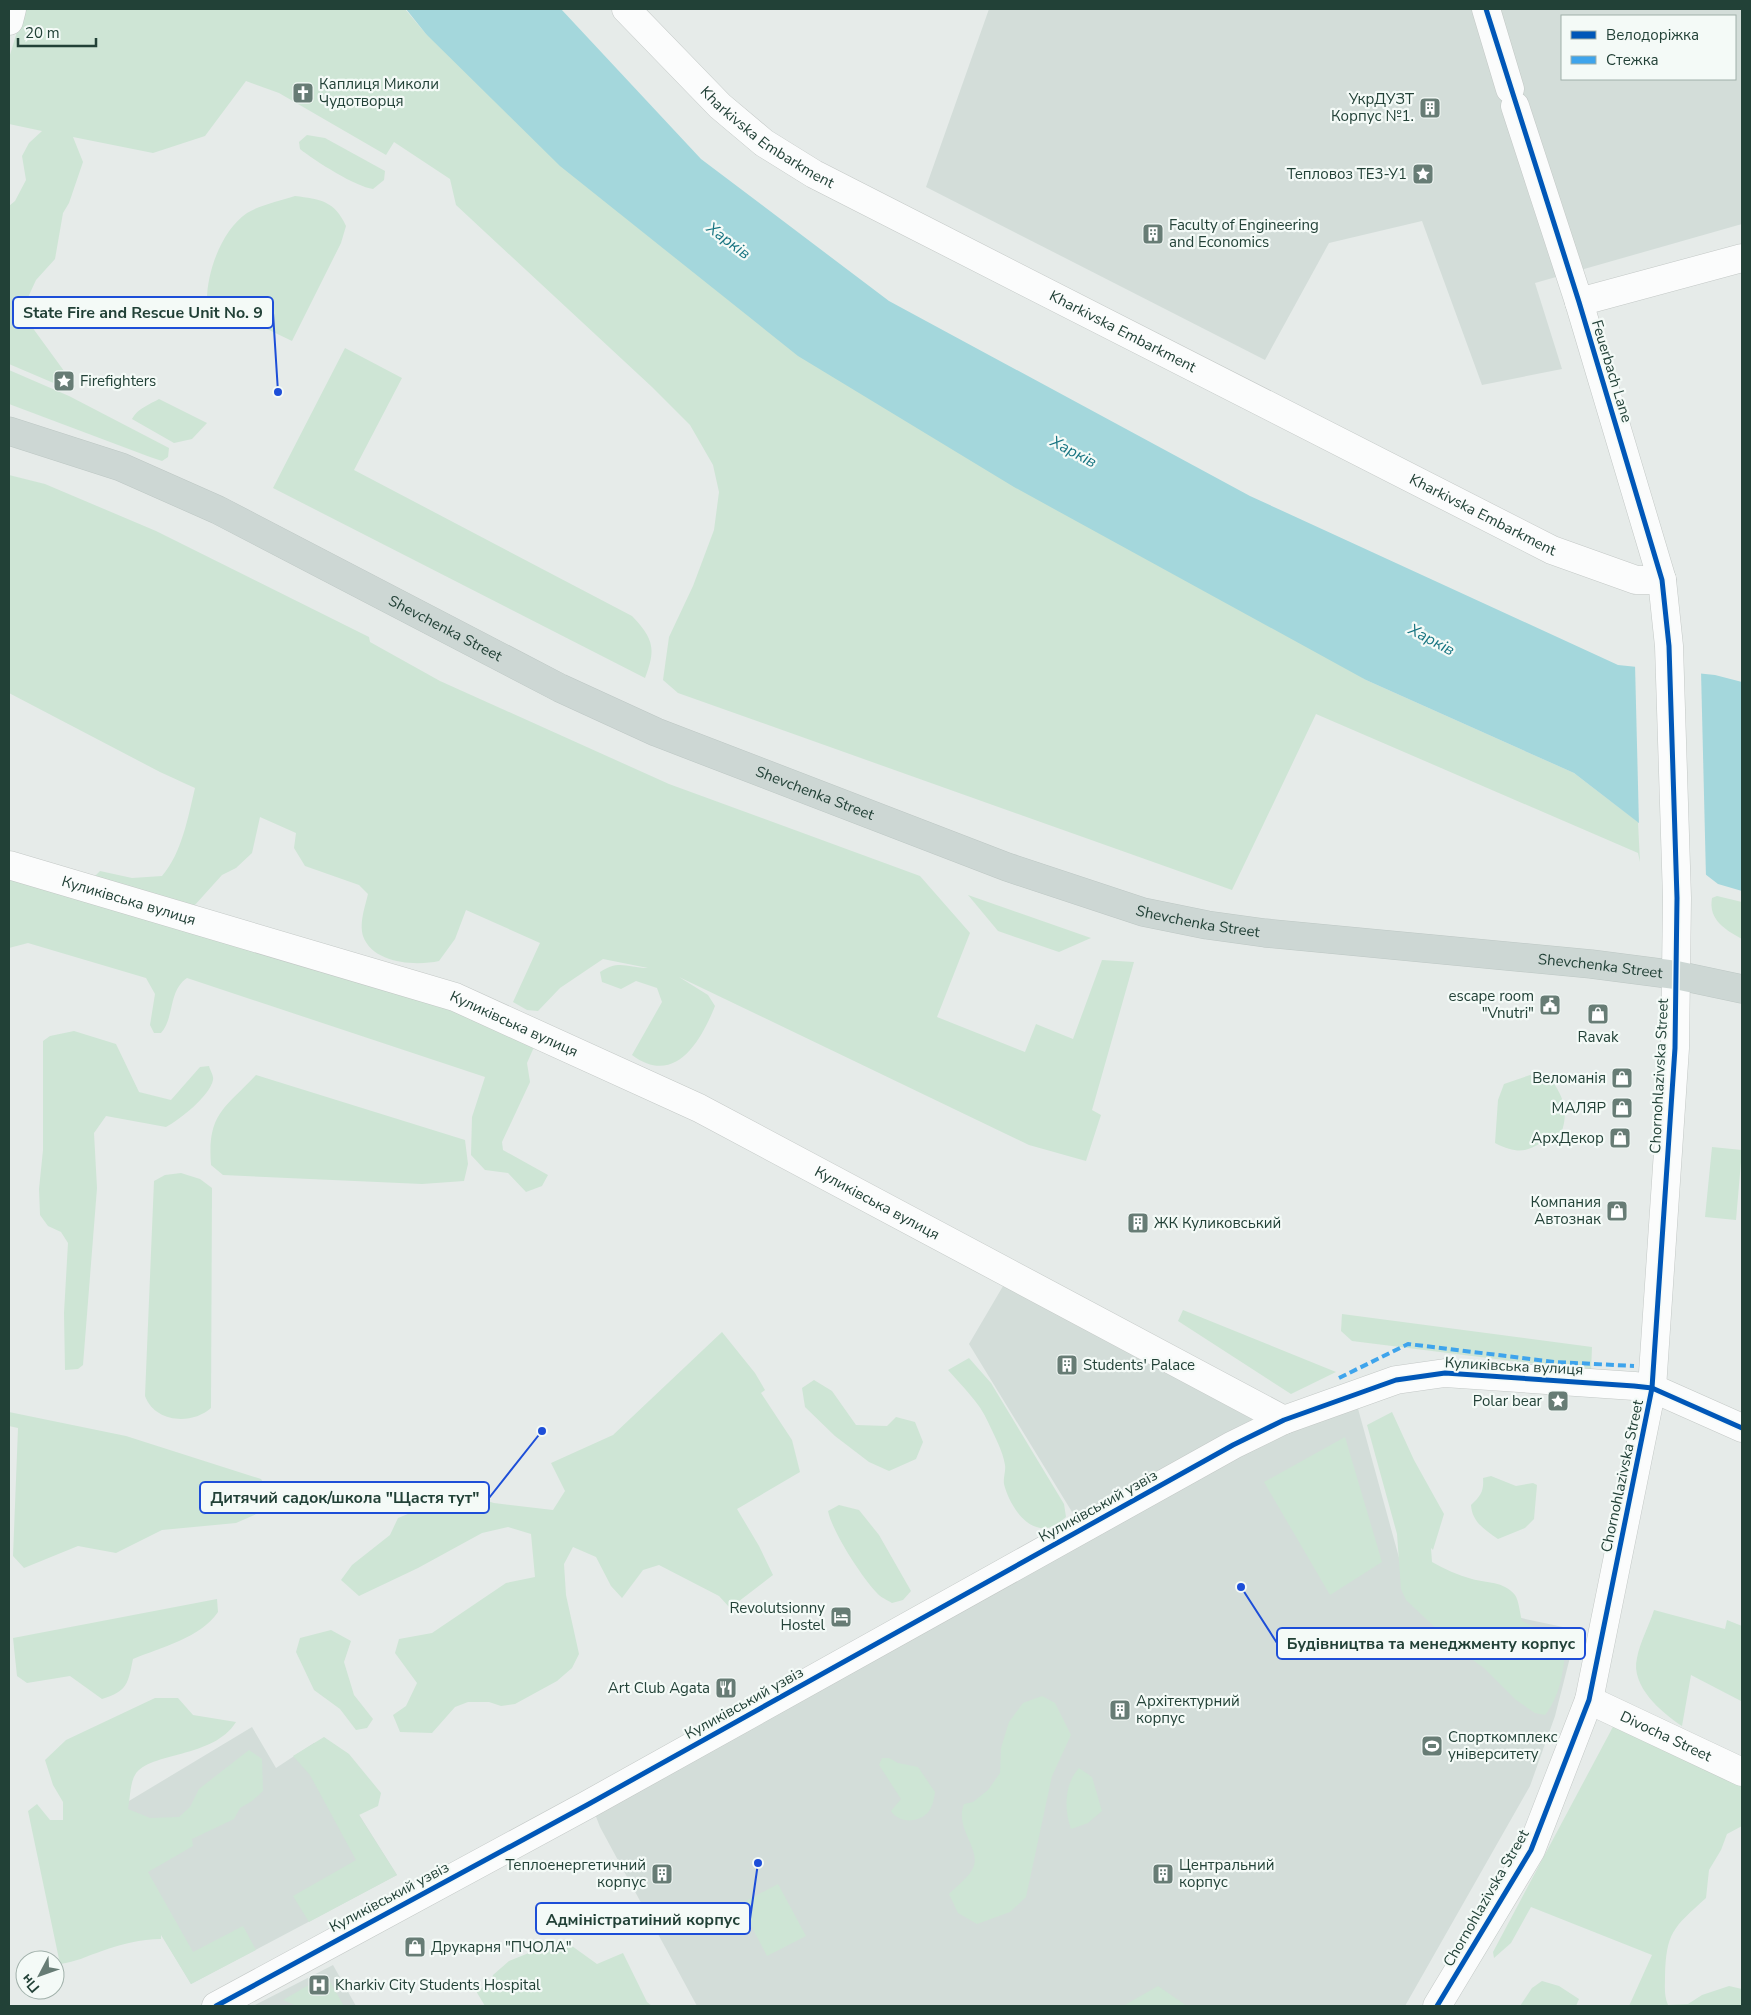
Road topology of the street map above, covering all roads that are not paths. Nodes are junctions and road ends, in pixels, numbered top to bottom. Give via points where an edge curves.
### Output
1 (12, 9) edge
2 (626, 9) edge
3 (1486, 9) edge
4 (9, 20) edge
5 (1742, 258) edge
6 (1578, 302) junction
7 (9, 431) edge
8 (1662, 580) junction
9 (9, 865) edge
10 (1676, 883) joint
11 (1676, 975) junction
12 (1742, 989) edge
13 (1652, 1388) junction
14 (1284, 1420) junction
15 (1742, 1428) edge
16 (1589, 1700) junction
17 (1742, 1772) edge
18 (216, 2006) edge
19 (1438, 2006) edge

1 - 4 street
2 - 8 street, Kharkivska Embarkment via 720,106 764,143 814,174 1552,550 1636,580
3 - 6 street, Feuerbach Lane
5 - 6 street
6 - 8 street, Feuerbach Lane
7 - 11 main road, Shevchenka Street via 121,467 218,510 560,688 656,732 1007,867 1143,912 1265,933
8 - 10 street, Feuerbach Lane via 1669,646
9 - 14 street, Куликівська вулиця via 455,996 699,1108
10 - 11 street, Chornohlazivska Street
11 - 12 main road
11 - 13 street, Chornohlazivska Street via 1675,1048
13 - 14 street, Куликівська вулиця via 1444,1373 1396,1380
13 - 15 street, Куликівська вулиця
13 - 16 street, Chornohlazivska Street
14 - 18 street, Куликівський узвіз via 1225,1449 570,1814
16 - 17 street, Divocha Street
16 - 19 street, Chornohlazivska Street via 1531,1850

